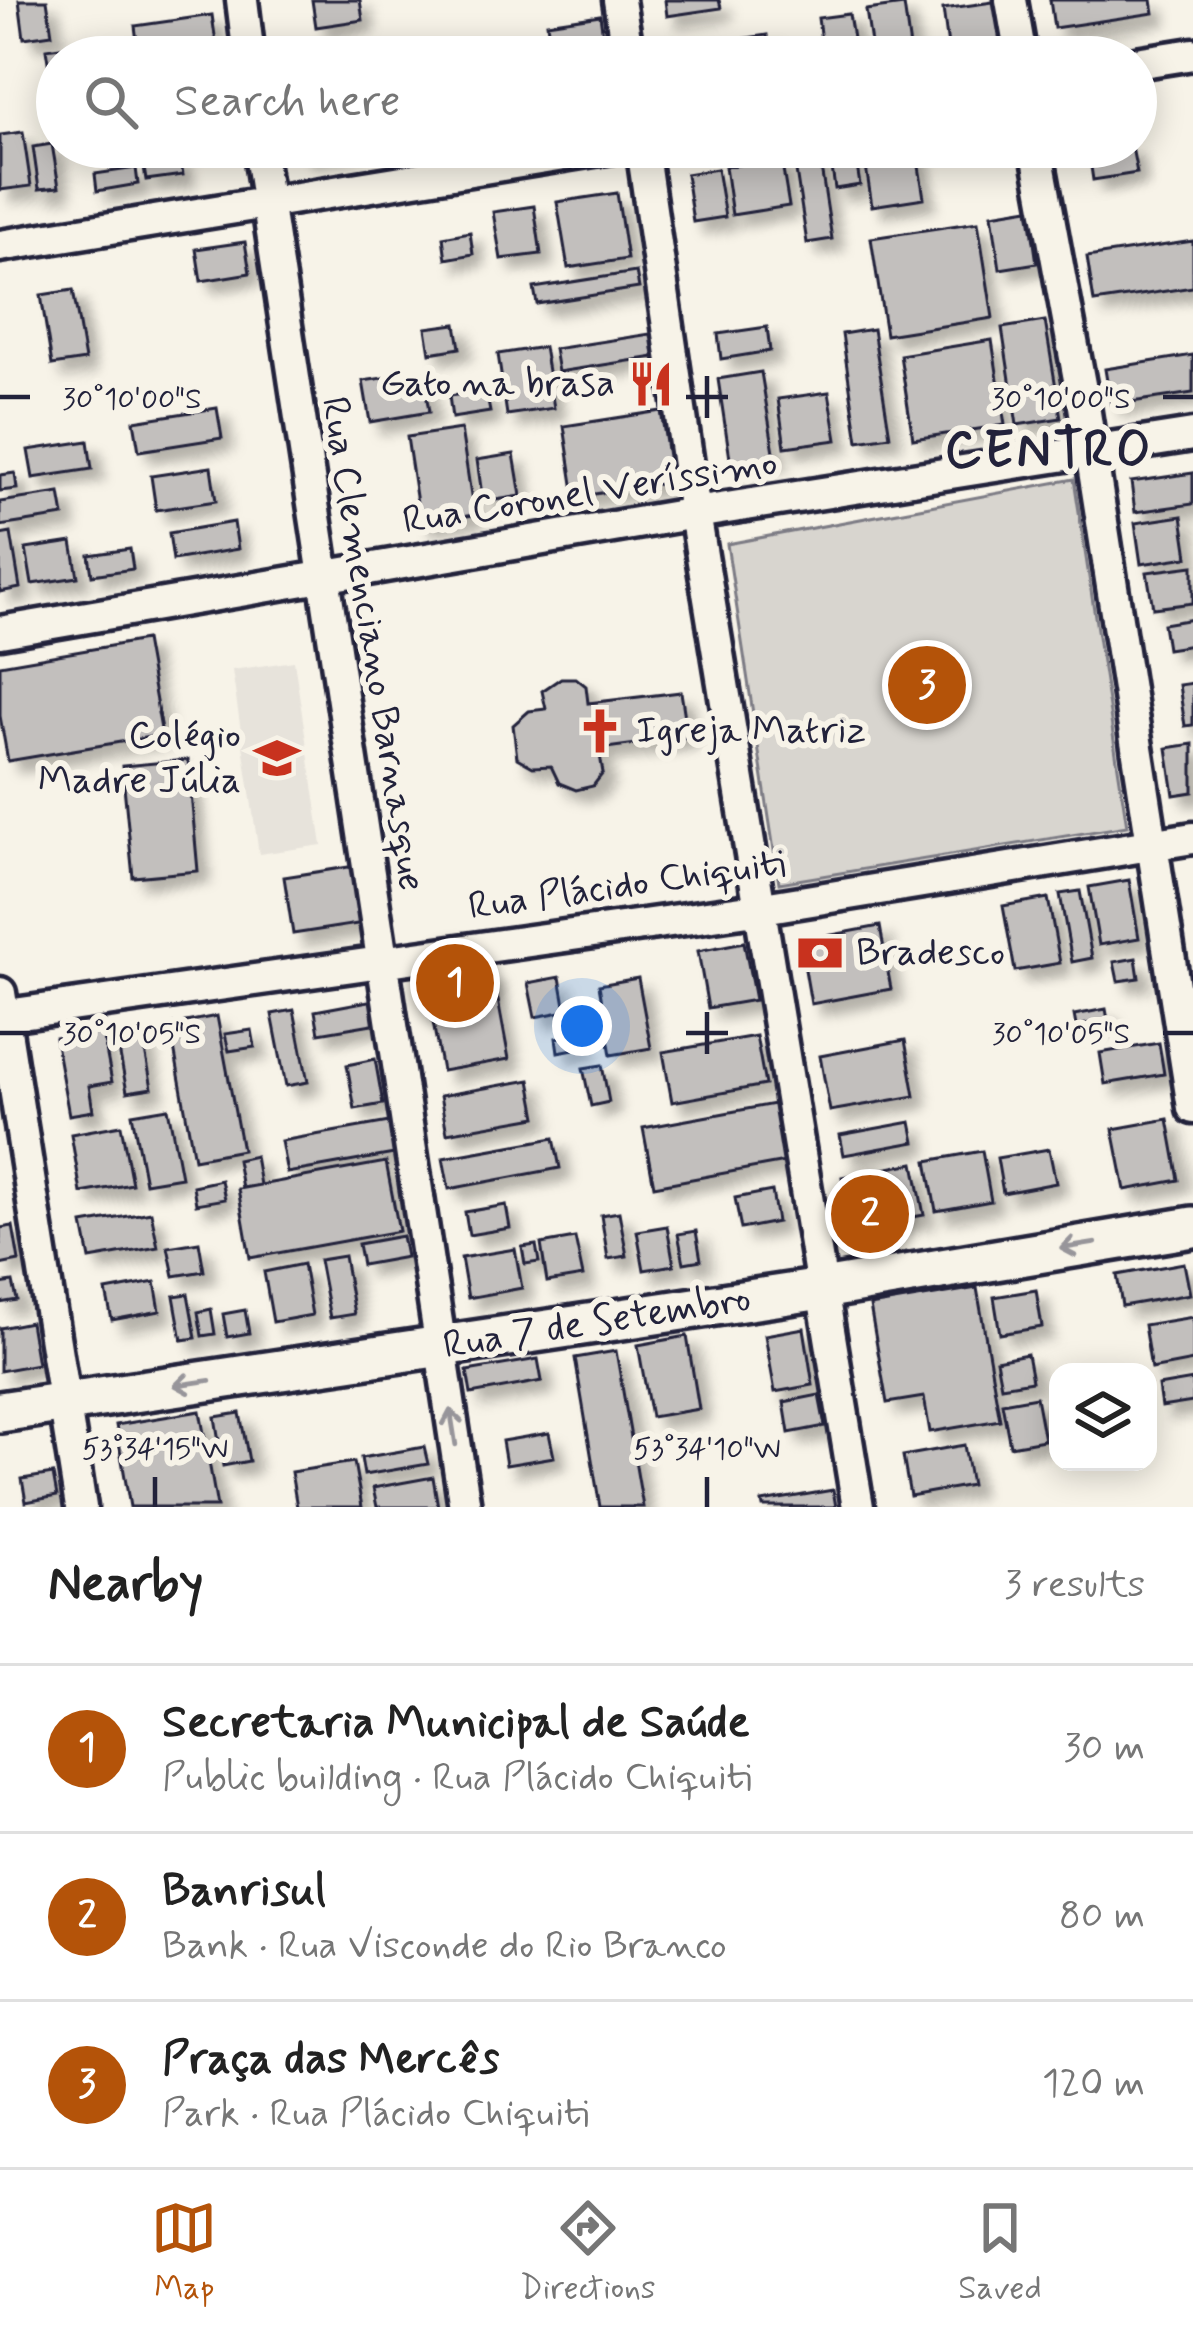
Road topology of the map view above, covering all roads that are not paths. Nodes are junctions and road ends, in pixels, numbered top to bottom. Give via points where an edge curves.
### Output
1 (242, 0) edge
2 (619, 0) edge
3 (1011, 0) edge
4 (246, 36) edge
5 (625, 36) edge
6 (1017, 36) edge
7 (1193, 54) edge
8 (1157, 60) edge
9 (262, 168) edge
10 (486, 168) edge
11 (645, 168) edge
12 (1040, 168) edge
13 (267, 204) junction
14 (0, 246) edge
15 (1193, 435) edge
16 (1090, 449) junction
17 (695, 513) junction
18 (322, 576) junction
19 (0, 632) edge
20 (1193, 838) edge
21 (1154, 844) junction
22 (764, 908) junction
23 (380, 959) junction
24 (1, 1008) edge
25 (1193, 1108) edge
26 (1193, 1227) edge
27 (822, 1289) junction
28 (440, 1347) junction
29 (68, 1400) junction
30 (0, 1412) edge
31 (81, 1507) edge
32 (465, 1507) edge
33 (858, 1507) edge

1 - 4 street
2 - 5 street
3 - 6 street
7 - 8 street
9 - 13 street, Rua Clemenciano Barnasque
10 - 13 street
11 - 17 street
12 - 16 street
13 - 14 street
13 - 18 street, Rua Clemenciano Barnasque
15 - 16 street, Rua Coronel Veríssimo
16 - 17 street, Rua Coronel Veríssimo
16 - 21 street
17 - 18 street, Rua Coronel Veríssimo
17 - 22 street
18 - 19 street, Rua Coronel Veríssimo
18 - 23 street, Rua Clemenciano Barnasque
20 - 21 street, Rua Plácido Chiquiti
21 - 22 street, Rua Plácido Chiquiti
21 - 25 street
22 - 23 street, Rua Plácido Chiquiti
22 - 27 street
23 - 24 street, Rua Plácido Chiquiti
23 - 28 street, Rua Clemenciano Barnasque
24 - 29 street
26 -> 27 main road, Rua 7 de Setembro
27 - 28 main road, Rua 7 de Setembro
27 - 33 street
28 -> 29 main road, Rua 7 de Setembro
32 -> 28 street, Rua Clemenciano Barnasque
29 - 30 main road, Rua 7 de Setembro
29 - 31 street

